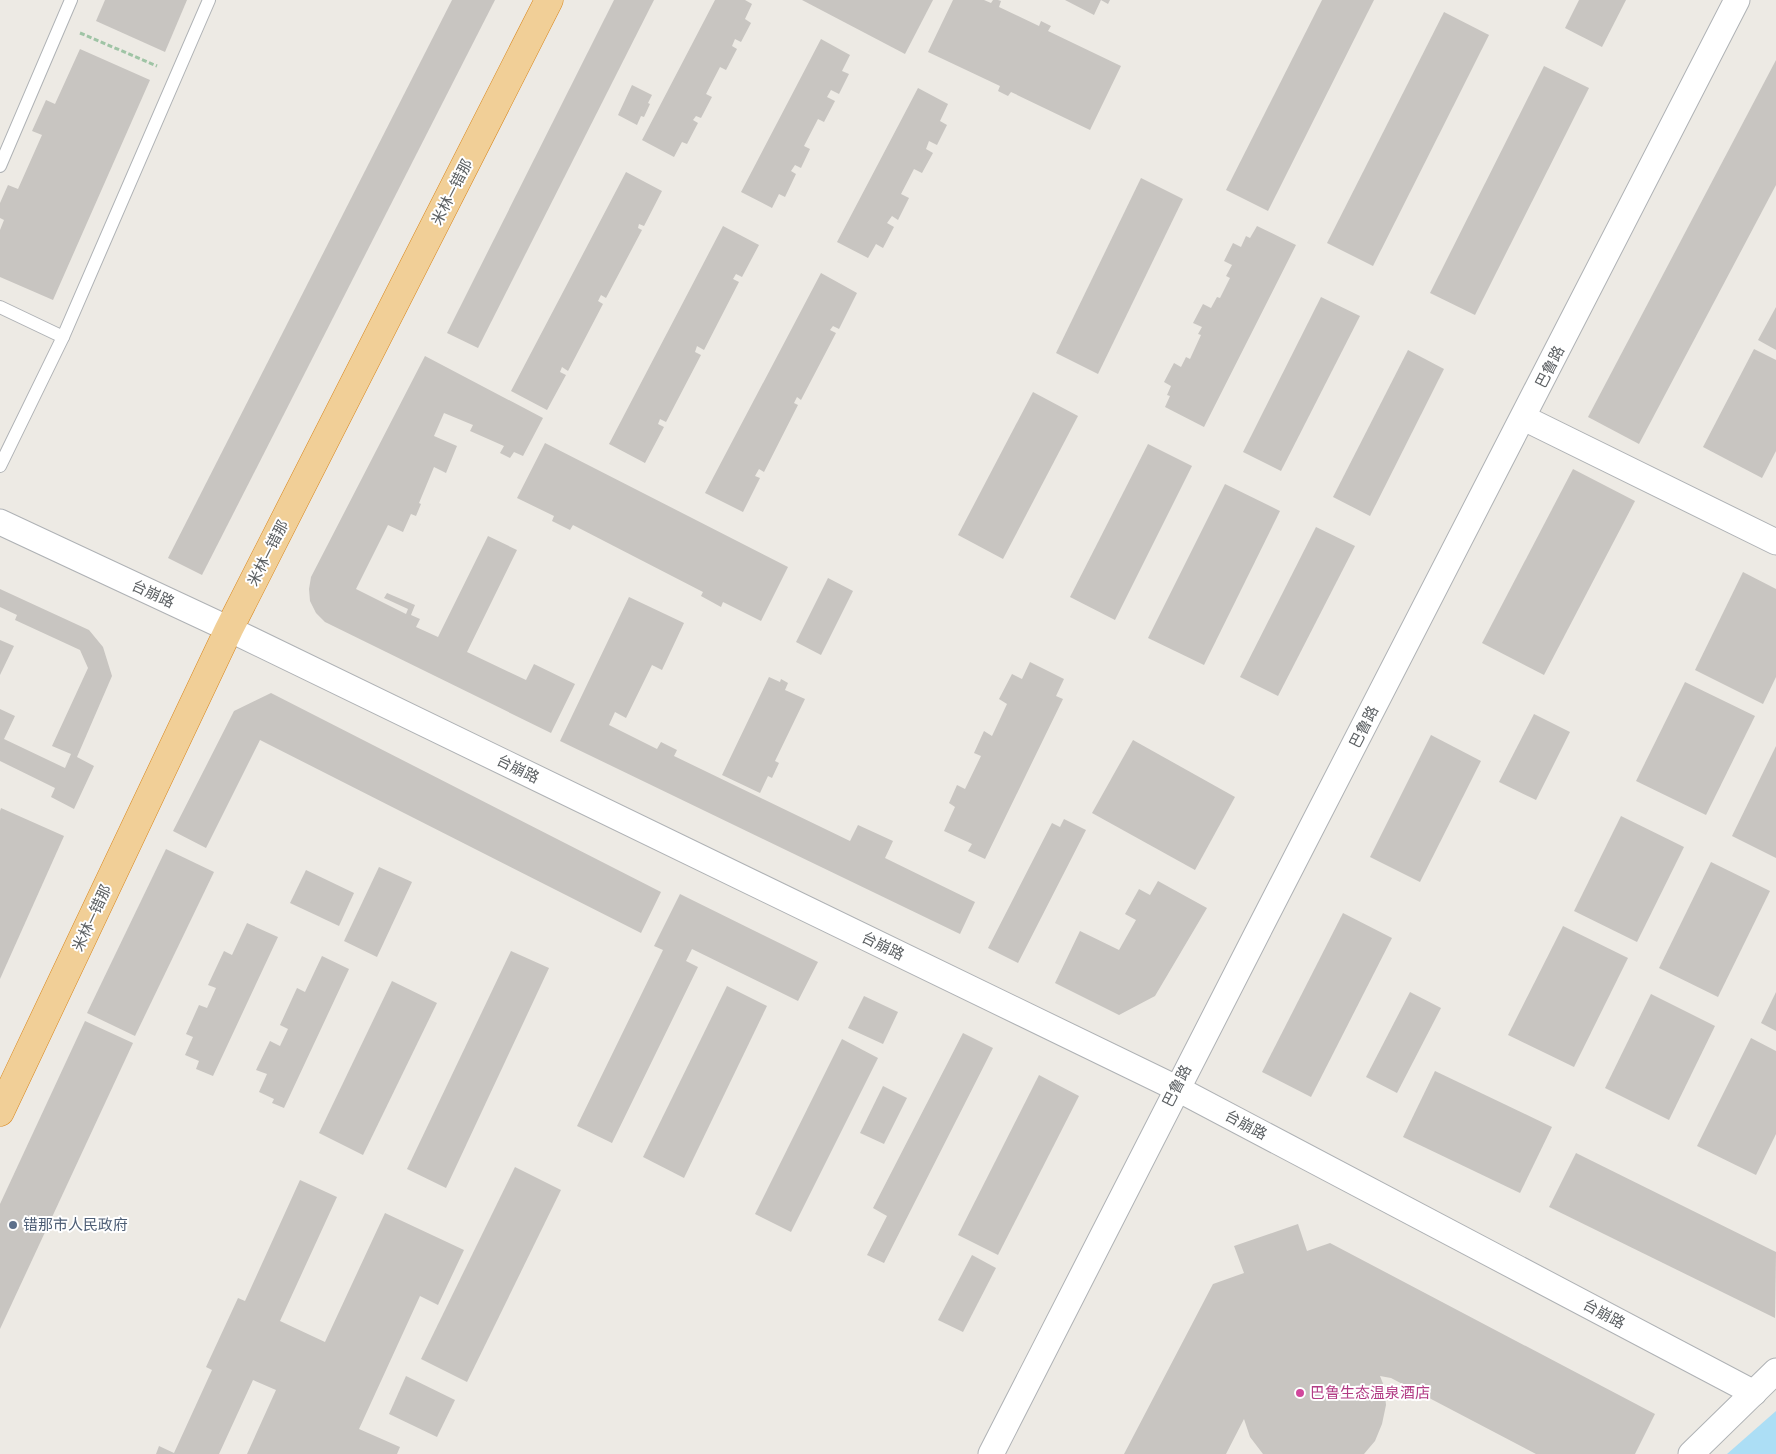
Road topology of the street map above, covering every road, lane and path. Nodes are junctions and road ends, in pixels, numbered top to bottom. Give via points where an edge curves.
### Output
1 (71, 0) edge
2 (209, 0) edge
3 (549, 0) edge
4 (1737, 0) edge
5 (61, 24) junction
6 (177, 74) junction
7 (0, 166) edge
8 (0, 307) edge
9 (63, 337) junction
10 (1524, 418) junction
11 (0, 466) edge
12 (0, 522) edge
13 (1776, 542) edge
14 (229, 629) junction
15 (1176, 1088) junction
16 (0, 1112) edge
17 (1776, 1371) edge
18 (1754, 1393) junction
19 (991, 1454) edge
20 (1691, 1454) edge

1 - 5 lane
2 - 6 lane
3 - 14 highway, 米林—错那
4 - 10 street, 巴鲁路
5 - 6 path
5 - 7 lane
6 - 9 lane
8 - 9 lane
9 - 11 lane
10 - 13 street
10 - 15 street, 巴鲁路
12 - 14 street, 台崩路
14 - 15 street, 台崩路
14 - 16 highway, 米林—错那
15 - 18 street, 台崩路
15 - 19 street, 巴鲁路
17 - 18 street
18 - 20 street

